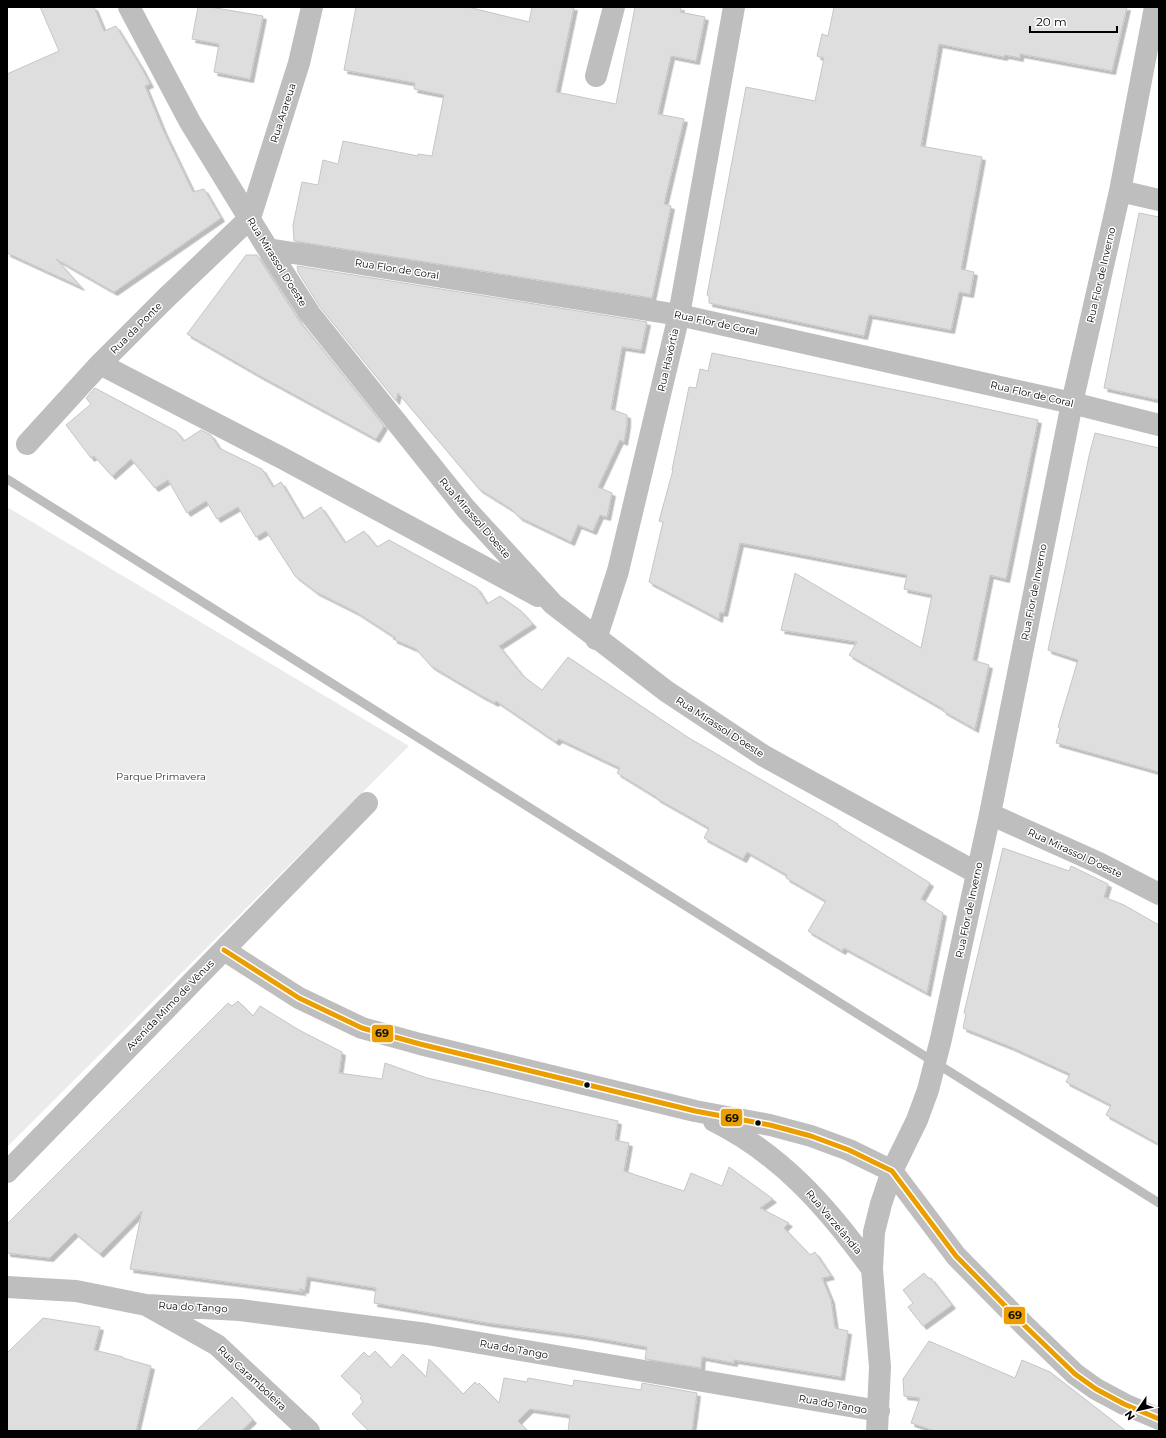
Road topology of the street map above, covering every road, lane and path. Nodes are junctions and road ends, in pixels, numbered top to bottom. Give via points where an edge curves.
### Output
1 (129, 7) edge
2 (312, 7) edge
3 (614, 7) edge
4 (734, 7) edge
5 (1155, 7) edge
6 (596, 76) dead end
7 (1120, 191) junction
8 (1159, 200) edge
9 (250, 218) junction
10 (268, 250) junction
11 (679, 314) junction
12 (100, 364) junction
13 (1072, 403) junction
14 (1159, 425) edge
15 (27, 444) dead end
16 (553, 604) junction
17 (596, 638) junction
18 (367, 803) dead end
19 (990, 814) junction
20 (977, 872) junction
21 (1159, 894) edge
22 (224, 950) junction
23 (695, 1111) junction
24 (892, 1171) junction
25 (7, 1172) edge
26 (872, 1269) junction
27 (7, 1287) edge
28 (146, 1304) junction
29 (1159, 1419) edge
30 (878, 1421) edge
31 (309, 1431) edge

1 - 9 street, Rua Mirassol D'oeste via 190,122
2 - 9 street, Rua Arareua via 299,63
3 - 6 street
4 - 11 street, Rua Havórtia
5 - 7 street, Rua Flor de Inverno
7 - 8 street
7 - 13 street, Rua Flor de Inverno
9 - 10 street, Rua Mirassol D'oeste
9 - 12 street, Rua da Ponte
10 - 11 street, Rua Flor de Coral
10 - 16 street, Rua Mirassol D'oeste via 310,314 377,400 466,509
11 - 13 street, Rua Flor de Coral
11 - 17 street, Rua Havórtia via 618,571
12 - 15 street, Rua da Ponte
12 - 16 street
13 - 14 street, Rua Flor de Coral
13 - 19 street, Rua Flor de Inverno
16 - 17 street, Rua Mirassol D'oeste
17 - 20 street, Rua Mirassol D'oeste via 666,691 764,756
18 - 22 street, Avenida Mimo de Vênus
19 - 20 street, Rua Flor de Inverno
19 - 21 street, Rua Mirassol D'oeste
20 - 24 street, Rua Flor de Inverno via 928,1090 917,1120
22 - 23 street via 299,998 362,1028
22 - 25 street, Avenida Mimo de Vênus
23 - 24 street via 770,1125 811,1136 849,1150
23 - 26 street, Rua Varzelândia via 757,1146 789,1172 819,1201
24 - 26 street, Rua Varzelândia via 874,1232
24 - 29 street via 956,1256 1075,1374 1096,1389
26 - 30 street, Rua Varzelândia via 880,1367
27 - 28 street, Rua Caramboleira via 76,1292
28 - 30 street, Rua do Tango via 240,1310 427,1334
28 - 31 street, Rua Caramboleira via 217,1345

